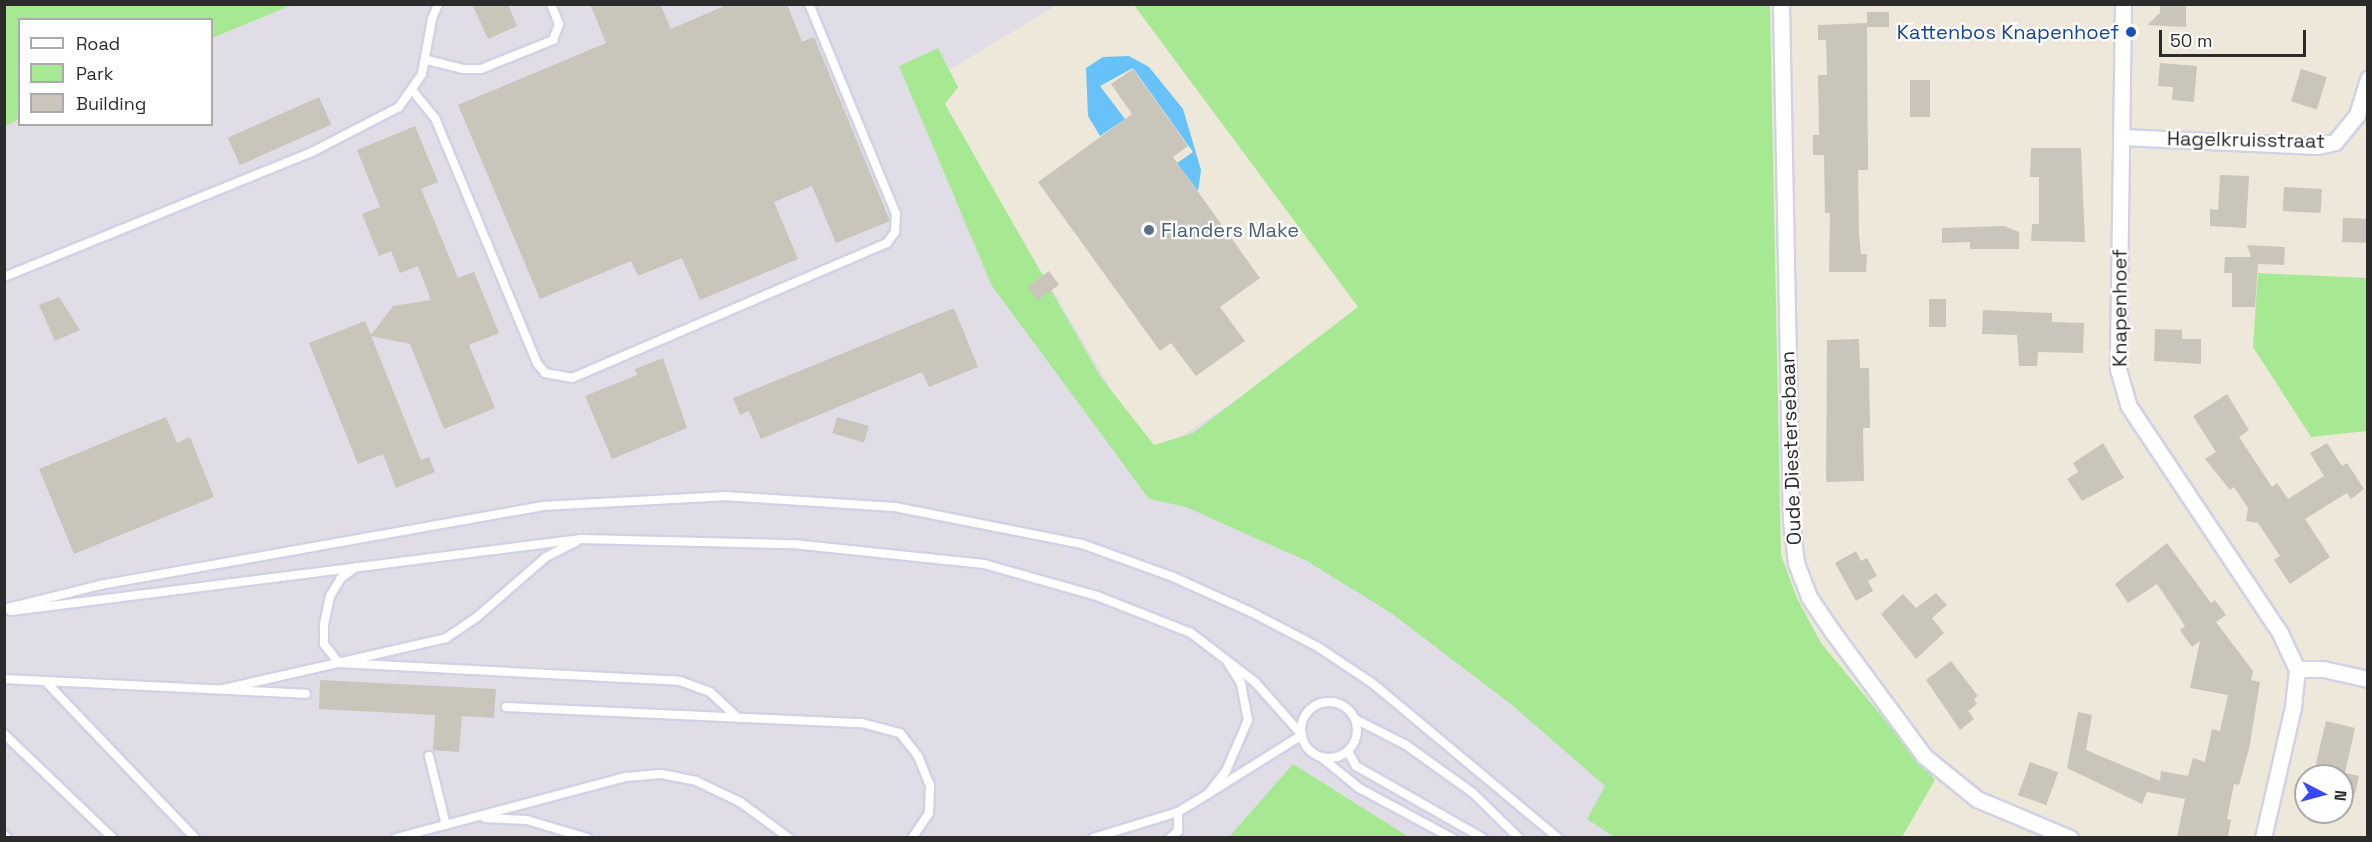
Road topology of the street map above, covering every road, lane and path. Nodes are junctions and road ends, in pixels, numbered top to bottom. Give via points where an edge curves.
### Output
1 (438, 4) edge
2 (551, 4) edge
3 (809, 4) edge
4 (1781, 4) edge
5 (2122, 4) edge
6 (427, 60) junction
7 (2367, 79) edge
8 (413, 92) junction
9 (2121, 137) junction
10 (4, 277) edge
11 (581, 539) junction
12 (356, 567) junction
13 (4, 610) edge
14 (1222, 654) junction
15 (339, 663) junction
16 (2297, 669) junction
17 (2367, 679) edge
18 (4, 680) edge
19 (46, 682) junction
20 (224, 689) junction
21 (306, 694) dead end
22 (506, 707) dead end
23 (738, 718) junction
24 (1355, 719) junction
25 (4, 734) edge
26 (1302, 735) junction
27 (1348, 751) junction
28 (429, 756) dead end
29 (1321, 757) junction
30 (1208, 794) junction
31 (1178, 813) junction
32 (477, 817) junction
33 (446, 825) junction
34 (113, 837) edge
35 (195, 837) edge
36 (396, 837) edge
37 (587, 837) edge
38 (789, 837) edge
39 (912, 837) edge
40 (1093, 837) edge
41 (1170, 837) edge
42 (1452, 837) edge
43 (1483, 837) edge
44 (1519, 837) edge
45 (1558, 837) edge
46 (2070, 837) edge
47 (2263, 837) edge

1 - 6 lane
2 - 6 lane via 559,24 553,40 481,69
3 - 8 lane via 896,214 895,232 887,243 572,378 545,373 537,363 435,118
4 - 46 street, Oude Diestersebaan via 1791,520 1796,563 1809,597 1924,756 1977,799
5 - 9 street, Knapenhoef
6 - 8 lane
7 - 9 street, Hagelkruisstraat via 2357,115 2347,132 2326,144
8 - 10 lane via 391,111 312,152
9 - 16 street, Knapenhoef via 2118,369 2122,388 2138,422 2280,633
11 - 12 lane
11 - 14 lane via 793,544 984,564 1097,596 1191,633
11 - 15 lane via 546,557 477,617 446,638
12 - 13 lane
12 - 15 lane via 341,578 330,596 324,624 324,644
13 - 45 lane via 111,583 542,506 724,496 895,507 1082,544 1173,576 1251,612 1318,647 1372,683
14 - 26 lane via 1255,682
14 - 30 lane via 1241,683 1248,720 1226,771
15 - 20 lane
15 - 23 lane via 680,681 710,692
16 - 17 street via 2323,669
16 - 47 street via 2293,706
18 - 19 lane
19 - 20 lane
19 - 35 lane
20 - 21 lane
22 - 23 lane
23 - 39 lane via 862,723 900,733 918,756 930,785 929,813
24 - 26 lane via 1343,705 1317,705 1304,717
24 - 27 lane via 1357,736
24 - 44 lane via 1377,727 1444,772 1473,793
25 - 34 lane
26 - 29 lane via 1308,748
26 - 30 lane
27 - 29 lane via 1331,758
27 - 43 lane via 1356,766
28 - 33 lane
29 - 42 lane via 1359,788
30 - 31 lane
31 - 40 lane
31 - 41 lane via 1178,831
32 - 33 lane
32 - 37 lane via 527,820
32 - 38 lane via 626,777 661,774 696,781 740,802
33 - 36 lane

